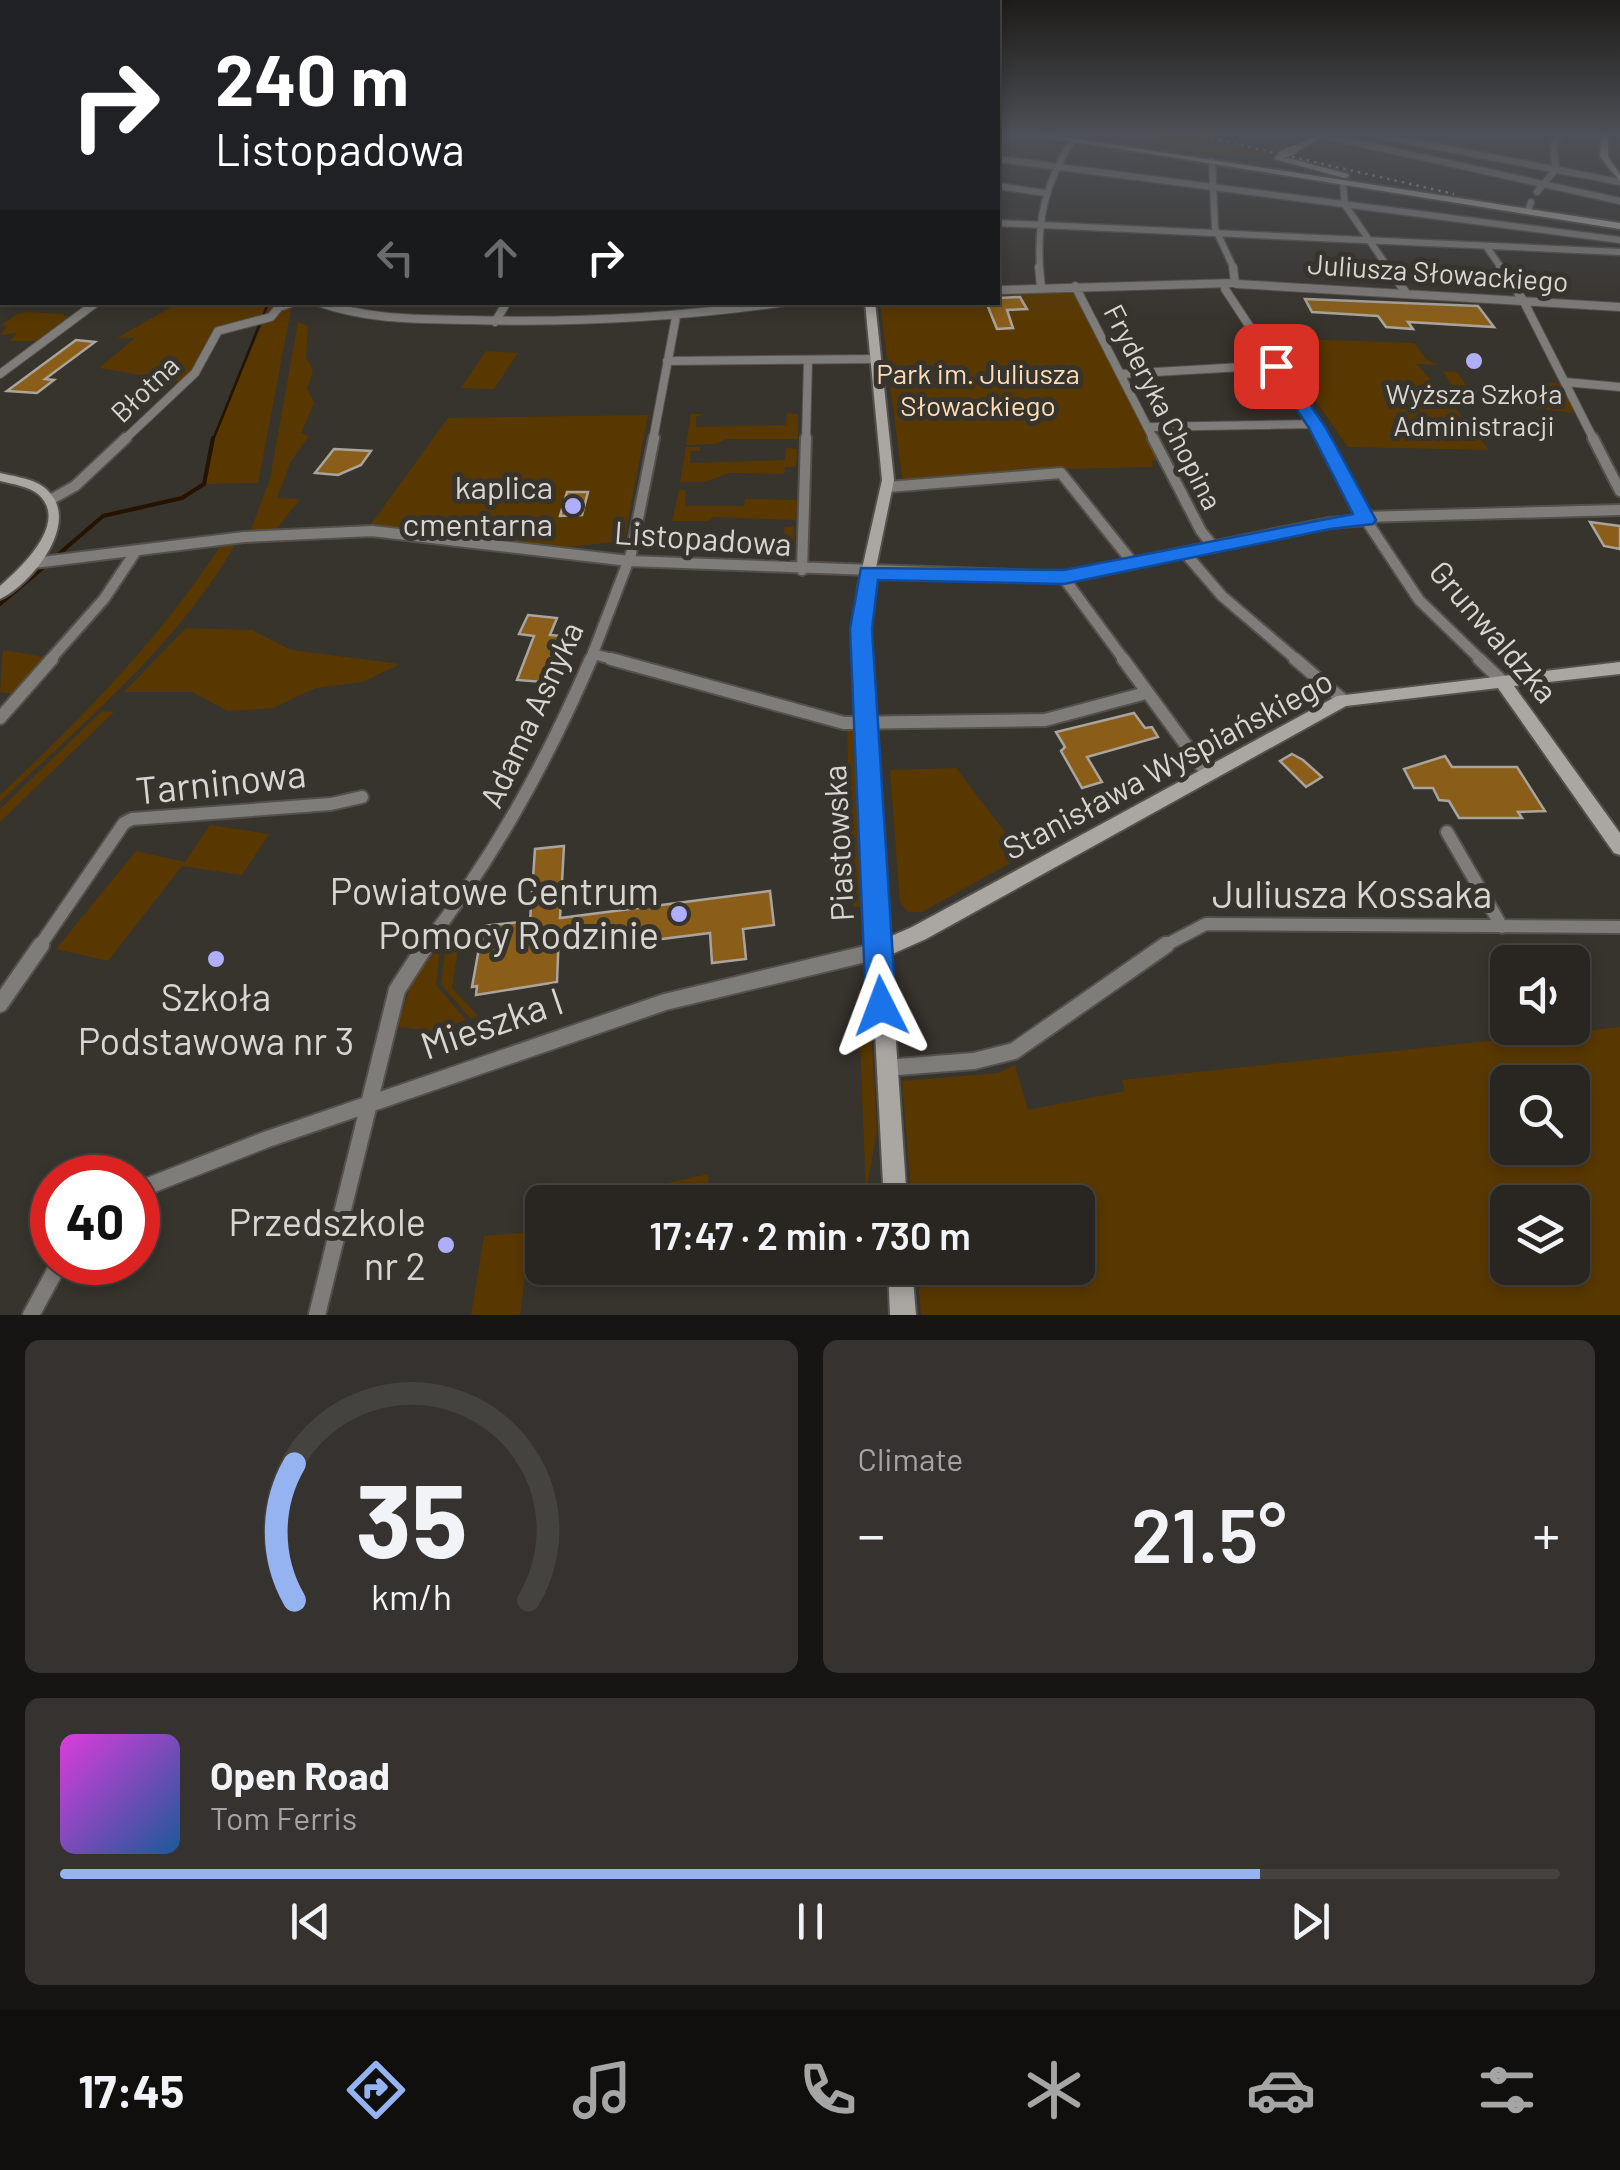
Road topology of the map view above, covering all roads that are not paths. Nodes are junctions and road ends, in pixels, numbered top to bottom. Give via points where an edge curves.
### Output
1 (1044, 196) edge
2 (1213, 196) edge
3 (1292, 196) edge
4 (1344, 196) edge
5 (1423, 196) edge
6 (1432, 196) edge
7 (1446, 200) junction
8 (1344, 203) junction
9 (1000, 223) edge
10 (1036, 224) junction
11 (1620, 226) edge
12 (1552, 229) junction
13 (1217, 232) junction
14 (1369, 240) junction
15 (1620, 240) edge
16 (1486, 246) junction
17 (1571, 249) junction
18 (1620, 252) edge
19 (1075, 286) junction
20 (1231, 287) junction
21 (1036, 288) junction
22 (1000, 290) edge
23 (1406, 293) junction
24 (1523, 300) junction
25 (92, 305) edge
26 (285, 305) edge
27 (331, 305) edge
28 (505, 305) edge
29 (764, 305) edge
30 (870, 305) edge
31 (1620, 307) edge
32 (676, 317) junction
33 (495, 322) junction
34 (876, 358) junction
35 (667, 360) junction
36 (808, 360) junction
37 (1276, 366) junction
38 (0, 374) edge
39 (1121, 374) junction
40 (1565, 382) junction
41 (1620, 387) edge
42 (1315, 424) junction
43 (1149, 426) junction
44 (0, 477) edge
45 (888, 487) junction
46 (1620, 491) edge
47 (50, 500) junction
48 (1620, 510) edge
49 (1365, 518) junction
50 (1213, 546) junction
51 (136, 551) junction
52 (1185, 553) junction
53 (630, 561) junction
54 (39, 563) junction
55 (1133, 563) junction
56 (802, 570) junction
57 (868, 573) junction
58 (1064, 577) junction
59 (0, 594) edge
60 (593, 654) junction
61 (1620, 668) edge
62 (1502, 681) junction
63 (1146, 693) junction
64 (1343, 700) junction
65 (0, 718) edge
66 (865, 724) junction
67 (1208, 774) junction
68 (362, 797) dead end
69 (1446, 832) dead end
70 (1620, 847) edge
71 (1620, 926) edge
72 (1502, 927) junction
73 (878, 951) junction
74 (0, 1004) edge
75 (886, 1068) junction
76 (368, 1106) junction
77 (160, 1181) edge
78 (894, 1185) edge
79 (48, 1285) edge
80 (901, 1285) edge
81 (32, 1315) edge
82 (316, 1315) edge
83 (903, 1315) edge

1 - 10 street
2 - 13 street, Grunwaldzka
3 - 8 street
4 - 8 street
5 - 7 street
6 - 7 street
7 - 11 street
8 - 12 street
8 - 14 street
9 - 10 street
10 - 13 street
10 - 21 street
12 - 15 street
12 - 17 street
13 - 14 street
13 - 20 street, Grunwaldzka
14 - 16 street
14 - 23 street
16 - 17 street
16 - 24 street
17 - 18 street
19 - 20 street, Juliusza Słowackiego
19 - 21 street, Juliusza Słowackiego
19 - 39 street, Fryderyka Chopina
20 - 23 street, Juliusza Słowackiego
20 - 37 street, Grunwaldzka
21 - 22 street, Juliusza Słowackiego
23 - 24 street, Juliusza Słowackiego
24 - 31 street, Juliusza Słowackiego
24 - 40 street
25 - 38 street
26 - 47 street, Błotna via 274,316 216,332 184,384 78,483
27 - 33 street via 385,318
28 - 33 street
29 - 32 street
30 - 34 street, Piastowska
32 - 33 street
32 - 35 street, Adama Asnyka
34 - 36 street
34 - 45 street, Piastowska
35 - 36 street
35 - 53 street, Adama Asnyka
36 - 56 street
37 - 39 street
37 - 42 street, Grunwaldzka
39 - 43 street, Fryderyka Chopina
40 - 41 street
40 - 46 street
42 - 43 street
42 - 49 street, Grunwaldzka
43 - 50 street, Fryderyka Chopina
44 - 47 street via 36,488
45 - 55 street via 1061,473
45 - 57 street, Piastowska
47 - 54 street via 52,526
48 - 49 street, Listopadowa
49 - 50 street, Listopadowa
49 - 62 street, Grunwaldzka via 1419,600
50 - 52 street, Listopadowa
51 - 53 street, Listopadowa via 386,532
51 - 54 street, Listopadowa
51 - 65 street via 87,620
52 - 55 street, Listopadowa
52 - 64 street via 1222,596
53 - 56 street, Listopadowa
53 - 60 street, Adama Asnyka
54 - 59 street
55 - 58 street, Listopadowa
56 - 57 street, Listopadowa
57 - 58 street, Listopadowa
57 - 66 street, Piastowska via 861,629
58 - 63 street
60 - 66 street
60 - 76 street, Adama Asnyka via 511,825 396,990
61 - 62 street, Stanisława Wyspiańskiego
62 - 64 street, Stanisława Wyspiańskiego
62 - 70 street, Grunwaldzka
63 - 66 street via 1044,720
63 - 67 street
64 - 67 street, Stanisława Wyspiańskiego
66 - 73 street, Piastowska
67 - 73 street, Stanisława Wyspiańskiego
68 - 74 street, Tarninowa via 132,819
69 - 72 street
71 - 72 street, Juliusza Kossaka
72 - 75 street, Juliusza Kossaka via 1206,924 1187,930 1014,1051
73 - 75 street, Piastowska
73 - 76 street, Mieszka I via 708,988
75 - 78 street, Piastowska
76 - 77 street, Mieszka I
76 - 82 street, Adama Asnyka
79 - 81 street
80 - 83 street

